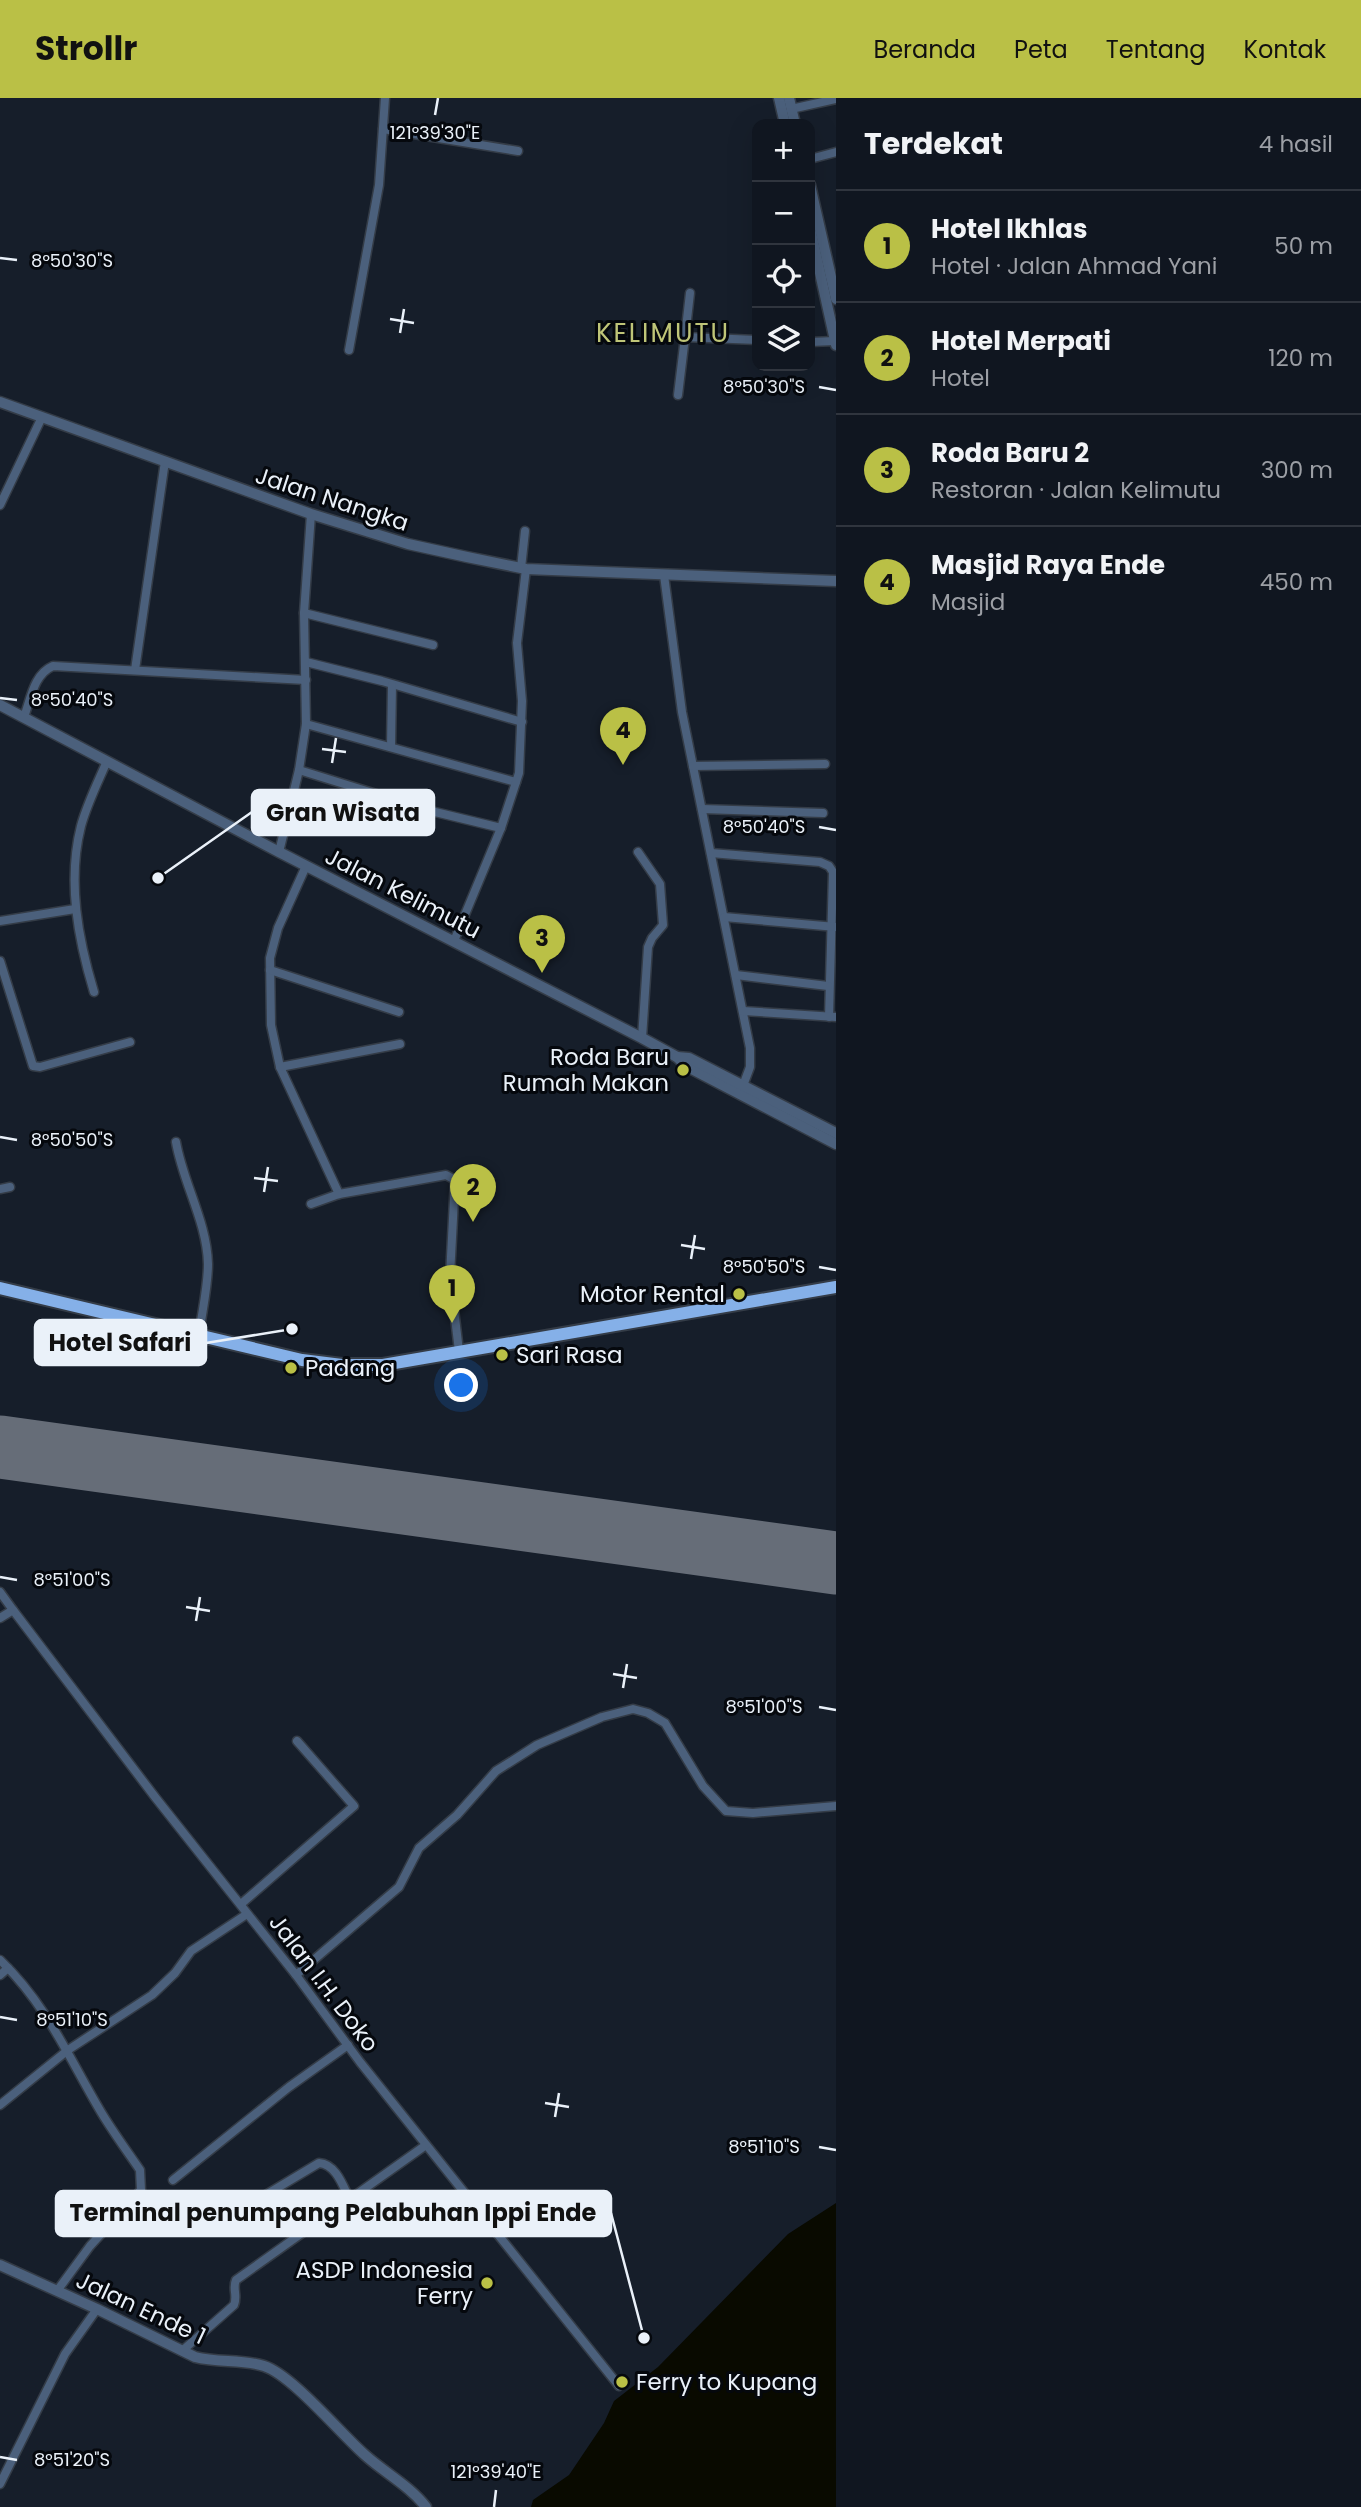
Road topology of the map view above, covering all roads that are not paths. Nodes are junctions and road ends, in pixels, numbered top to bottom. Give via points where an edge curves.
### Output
1 (385, 98) edge
2 (836, 99) edge
3 (786, 103) edge
4 (383, 129) junction
5 (518, 151) dead end
6 (836, 152) edge
7 (815, 158) edge
8 (815, 207) edge
9 (814, 245) edge
10 (690, 293) dead end
11 (836, 299) edge
12 (685, 337) junction
13 (752, 340) edge
14 (815, 342) edge
15 (836, 343) edge
16 (349, 350) dead end
17 (678, 394) dead end
18 (0, 402) edge
19 (42, 417) junction
20 (165, 461) junction
21 (0, 505) edge
22 (312, 514) junction
23 (525, 531) dead end
24 (524, 568) junction
25 (664, 575) junction
26 (836, 581) edge
27 (304, 613) junction
28 (433, 645) dead end
29 (306, 662) junction
30 (135, 670) junction
31 (306, 680) junction
32 (392, 685) junction
33 (0, 705) edge
34 (24, 716) junction
35 (522, 722) junction
36 (306, 724) junction
37 (391, 747) junction
38 (107, 761) junction
39 (825, 764) dead end
40 (693, 766) junction
41 (299, 770) junction
42 (516, 782) junction
43 (702, 809) junction
44 (823, 813) dead end
45 (501, 828) junction
46 (279, 852) junction
47 (638, 852) dead end
48 (711, 853) junction
49 (306, 866) junction
50 (834, 872) edge
51 (75, 909) junction
52 (724, 917) junction
53 (0, 921) edge
54 (833, 927) edge
55 (454, 941) junction
56 (0, 961) edge
57 (270, 970) junction
58 (736, 975) junction
59 (828, 986) junction
60 (94, 992) dead end
61 (743, 1011) junction
62 (399, 1012) dead end
63 (832, 1017) edge
64 (642, 1038) junction
65 (130, 1042) dead end
66 (400, 1044) dead end
67 (279, 1067) junction
68 (741, 1090) junction
69 (836, 1133) edge
70 (176, 1142) dead end
71 (836, 1144) edge
72 (10, 1187) dead end
73 (0, 1189) edge
74 (340, 1194) junction
75 (311, 1204) dead end
76 (836, 1287) edge
77 (0, 1288) edge
78 (198, 1335) junction
79 (460, 1351) junction
80 (0, 1592) edge
81 (13, 1611) junction
82 (0, 1618) edge
83 (297, 1741) dead end
84 (836, 1806) edge
85 (241, 1904) junction
86 (247, 1914) junction
87 (0, 1960) edge
88 (8, 1968) junction
89 (0, 1975) edge
90 (296, 1975) junction
91 (348, 2045) junction
92 (68, 2050) junction
93 (0, 2105) edge
94 (426, 2145) junction
95 (173, 2179) dead end
96 (350, 2200) junction
97 (222, 2221) dead end
98 (0, 2265) edge
99 (57, 2291) junction
100 (97, 2308) junction
101 (182, 2351) junction
102 (619, 2386) dead end
103 (0, 2484) edge
104 (426, 2507) edge

1 - 4 street
2 - 3 street
4 - 5 street
4 - 16 street via 379,185
6 - 7 street
8 - 11 street
9 - 15 street
10 - 12 street
12 - 13 street
12 - 17 street
14 - 15 street
18 - 19 street, Jalan Nangka
19 - 20 street, Jalan Nangka
19 - 21 street
20 - 22 street, Jalan Nangka
20 - 30 street
22 - 24 street, Jalan Nangka via 408,544
22 - 27 street
23 - 24 street
24 - 25 street, Jalan Nangka
24 - 35 street via 517,643
25 - 26 street, Jalan Nangka
25 - 40 street
27 - 28 street
27 - 29 street
29 - 31 street
29 - 32 street
30 - 31 street
30 - 34 street via 53,666 37,679
31 - 36 street
32 - 35 street
32 - 37 street
33 - 34 street, Jalan Kelimutu
34 - 38 street, Jalan Kelimutu
35 - 42 street
36 - 37 street
36 - 41 street
37 - 42 street
38 - 46 street, Jalan Kelimutu
38 - 51 street via 81,824
39 - 40 street
40 - 43 street
41 - 45 street
41 - 46 street
42 - 45 street
43 - 44 street
43 - 48 street
45 - 55 street
46 - 49 street, Jalan Kelimutu
47 - 64 street via 660,884 663,925 648,947
48 - 50 street via 820,862
48 - 52 street
49 - 55 street, Jalan Kelimutu
49 - 57 street via 278,928
50 - 54 street
51 - 53 street
51 - 60 street
52 - 54 street
52 - 58 street
54 - 59 street
55 - 64 street, Jalan Kelimutu
56 - 65 street via 33,1066
57 - 62 street
57 - 67 street via 271,1025
58 - 59 street
58 - 61 street
59 - 63 street
61 - 63 street
61 - 68 street via 750,1067
64 - 68 street, Jalan Kelimutu via 677,1057 689,1058
66 - 67 street
67 - 74 street
68 - 69 street
68 - 71 street
70 - 78 street via 200,1219 208,1263
72 - 73 street
74 - 75 street
74 - 79 street via 446,1175 455,1180 450,1276
76 - 79 highway
77 - 78 highway
78 - 79 highway via 342,1366
80 - 81 street, Jalan I.H. Doko
81 - 82 street
81 - 85 street, Jalan I.H. Doko
83 - 85 street via 354,1806
84 - 90 street via 726,1811 703,1786 665,1723 633,1709 602,1717 537,1745 496,1771 457,1815 419,1848 399,1887
85 - 86 street, Jalan I.H. Doko
86 - 90 street, Jalan I.H. Doko
86 - 92 street via 191,1951 152,1995
87 - 88 street
88 - 89 street
88 - 92 street
90 - 91 street, Jalan I.H. Doko
91 - 94 street, Jalan I.H. Doko
91 - 95 street
92 - 93 street
92 - 99 street via 142,2179 141,2190
94 - 96 street
94 - 102 street, Jalan I.H. Doko
96 - 97 street via 333,2168 319,2163
96 - 101 street via 236,2280 234,2305
98 - 99 street, Jalan Ende 1
99 - 100 street, Jalan Ende 1
100 - 101 street, Jalan Ende 1
100 - 103 street via 65,2354
101 - 104 street, Jalan Ende 1 via 211,2362 263,2366 279,2373 345,2438

